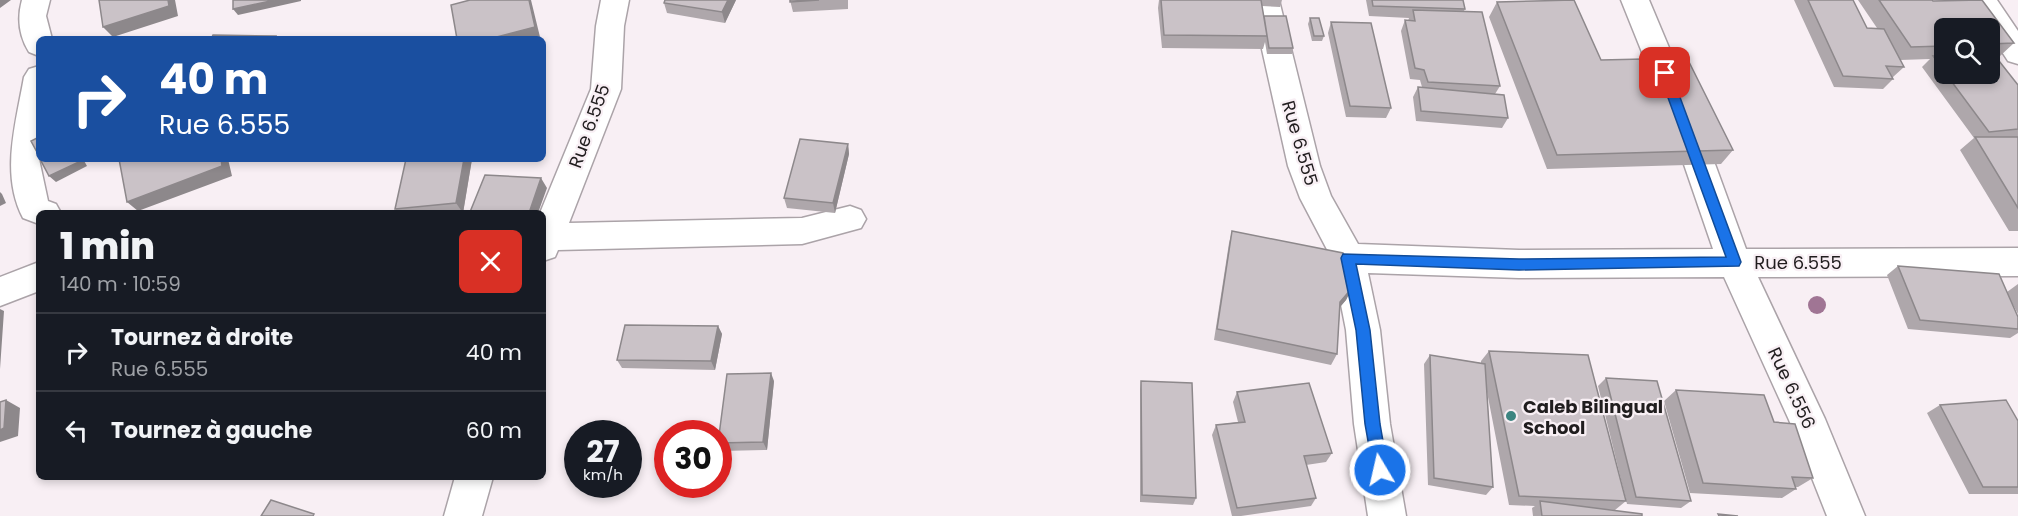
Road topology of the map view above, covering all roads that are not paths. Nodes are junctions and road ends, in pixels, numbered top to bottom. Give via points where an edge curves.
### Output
1 (36, 0) edge
2 (615, 0) edge
3 (1265, 0) edge
4 (1635, 0) edge
5 (1982, 0) edge
6 (37, 36) edge
7 (2018, 53) edge
8 (36, 95) edge
9 (37, 210) edge
10 (850, 219) dead end
11 (546, 235) edge
12 (546, 240) edge
13 (1348, 258) junction
14 (1734, 262) junction
15 (2018, 262) edge
16 (36, 277) edge
17 (0, 292) edge
18 (473, 480) edge
19 (462, 516) edge
20 (1387, 516) edge
21 (1846, 516) edge

1 - 6 street via 33,16
2 - 11 street, Rue 6.555 via 606,89
3 - 13 street, Rue 6.555 via 1304,166
4 - 14 street, Rue 6.556 via 1681,112
5 - 7 street
8 - 9 street via 25,159
10 - 12 street via 802,231
13 - 14 street, Rue 6.555 via 1519,264
13 - 20 street via 1363,330 1372,424
14 - 15 street, Rue 6.555
14 - 21 street, Rue 6.556 via 1807,419
16 - 17 street
18 - 19 street

